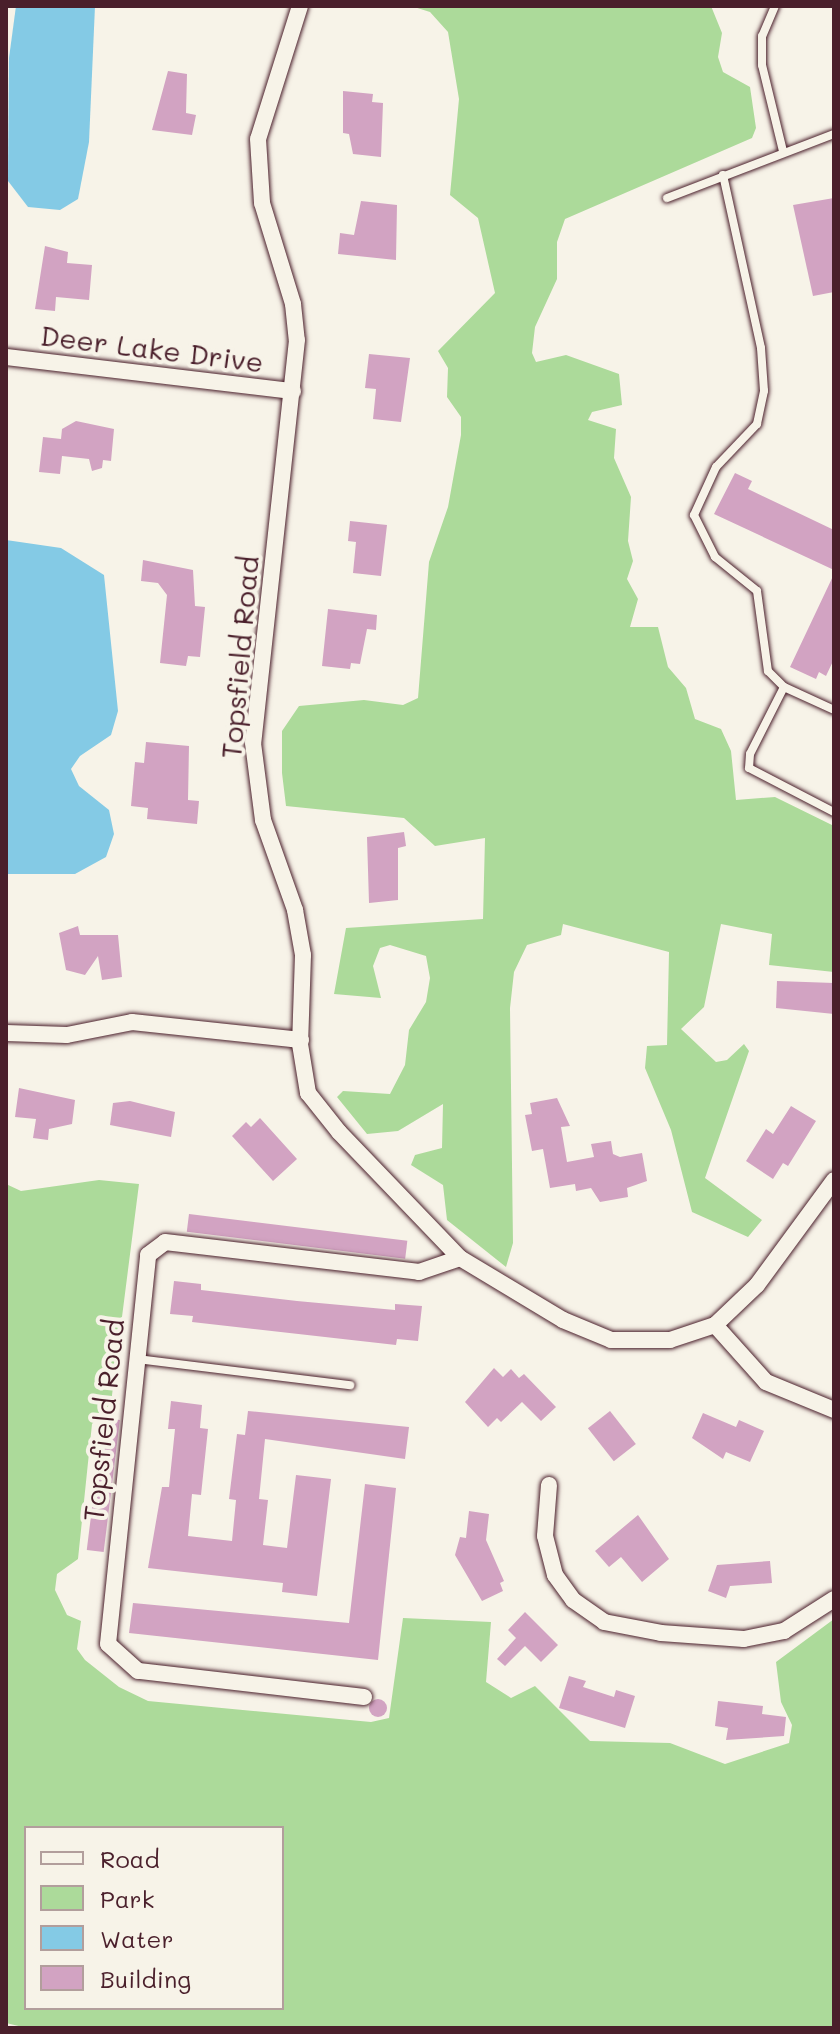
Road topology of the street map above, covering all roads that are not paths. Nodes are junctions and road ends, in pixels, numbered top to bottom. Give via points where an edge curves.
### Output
1 (300, 6) edge
2 (775, 6) edge
3 (834, 134) edge
4 (783, 151) junction
5 (723, 175) junction
6 (667, 198) dead end
7 (6, 357) edge
8 (293, 391) junction
9 (784, 687) junction
10 (834, 710) edge
11 (834, 812) edge
12 (6, 1033) edge
13 (301, 1040) junction
14 (834, 1180) edge
15 (460, 1258) junction
16 (715, 1325) junction
17 (136, 1359) junction
18 (350, 1385) dead end
19 (834, 1410) edge
20 (549, 1485) dead end
21 (834, 1599) edge
22 (364, 1697) dead end

1 - 8 street, Topsfield Road via 258,139 257,165 262,203 296,323
2 - 4 lane via 762,36 762,65
3 - 4 lane
4 - 5 lane
5 - 6 lane
5 - 9 lane via 761,348 764,391 757,424 716,467 694,515 715,557 757,591 764,629 761,652 768,671
7 - 8 street, Deer Lake Drive
8 - 13 street, Topsfield Road via 253,743 263,820 295,910 303,955
9 - 10 lane
9 - 11 lane via 750,754 749,768
12 - 13 street via 67,1035 132,1022
13 - 15 street, Topsfield Road via 304,1077 316,1107
14 - 16 street, Topsfield Road via 757,1285
15 - 16 street, Topsfield Road via 563,1320 611,1340 670,1340
15 - 17 street, Topsfield Road via 419,1272 165,1242 148,1255
16 - 19 street via 766,1382
17 - 18 lane
17 - 22 street, Topsfield Road via 108,1644 138,1671
20 - 21 street via 545,1536 555,1575 573,1600 604,1622 661,1633 744,1639 784,1631

